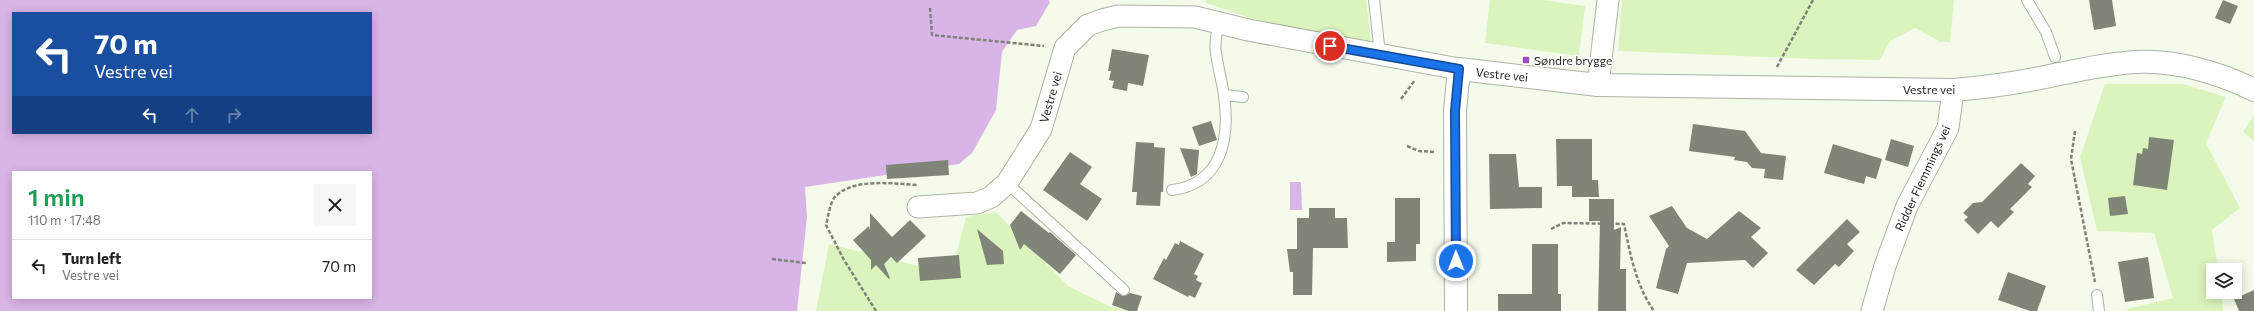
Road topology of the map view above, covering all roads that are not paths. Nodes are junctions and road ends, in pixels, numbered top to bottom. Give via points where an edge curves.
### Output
1 (1374, 0) edge
2 (1608, 0) edge
3 (2027, 0) edge
4 (1195, 8) edge
5 (1218, 23) junction
6 (1380, 54) junction
7 (2055, 57) dead end
8 (1459, 69) junction
9 (1598, 85) junction
10 (1953, 90) junction
11 (2254, 90) edge
12 (1224, 95) junction
13 (1243, 97) dead end
14 (1007, 183) junction
15 (1172, 190) dead end
16 (918, 207) dead end
17 (1124, 290) dead end
18 (2097, 295) road end
19 (1456, 311) edge
20 (1872, 311) edge
21 (2099, 311) edge

1 - 6 lane
2 - 9 street
3 - 7 lane via 2046,32
4 - 5 street, Vestre vei
4 - 14 street, Vestre vei via 1118,16 1088,25 1065,48 1041,129
5 - 6 street, Vestre vei
5 - 12 lane via 1215,52
6 - 8 street, Vestre vei
8 - 9 street, Vestre vei
8 - 19 street via 1455,125
9 - 10 street, Vestre vei
10 - 11 street, Vestre vei via 1984,88 2090,67 2138,62 2169,64 2213,74
10 - 20 street, Ridder Flemmings vei via 1948,128 1907,206
12 - 13 lane
12 - 15 lane via 1224,143 1216,163 1204,179 1185,189
14 - 16 street, Vestre vei via 991,197 977,203
14 - 17 lane
18 - 21 lane

